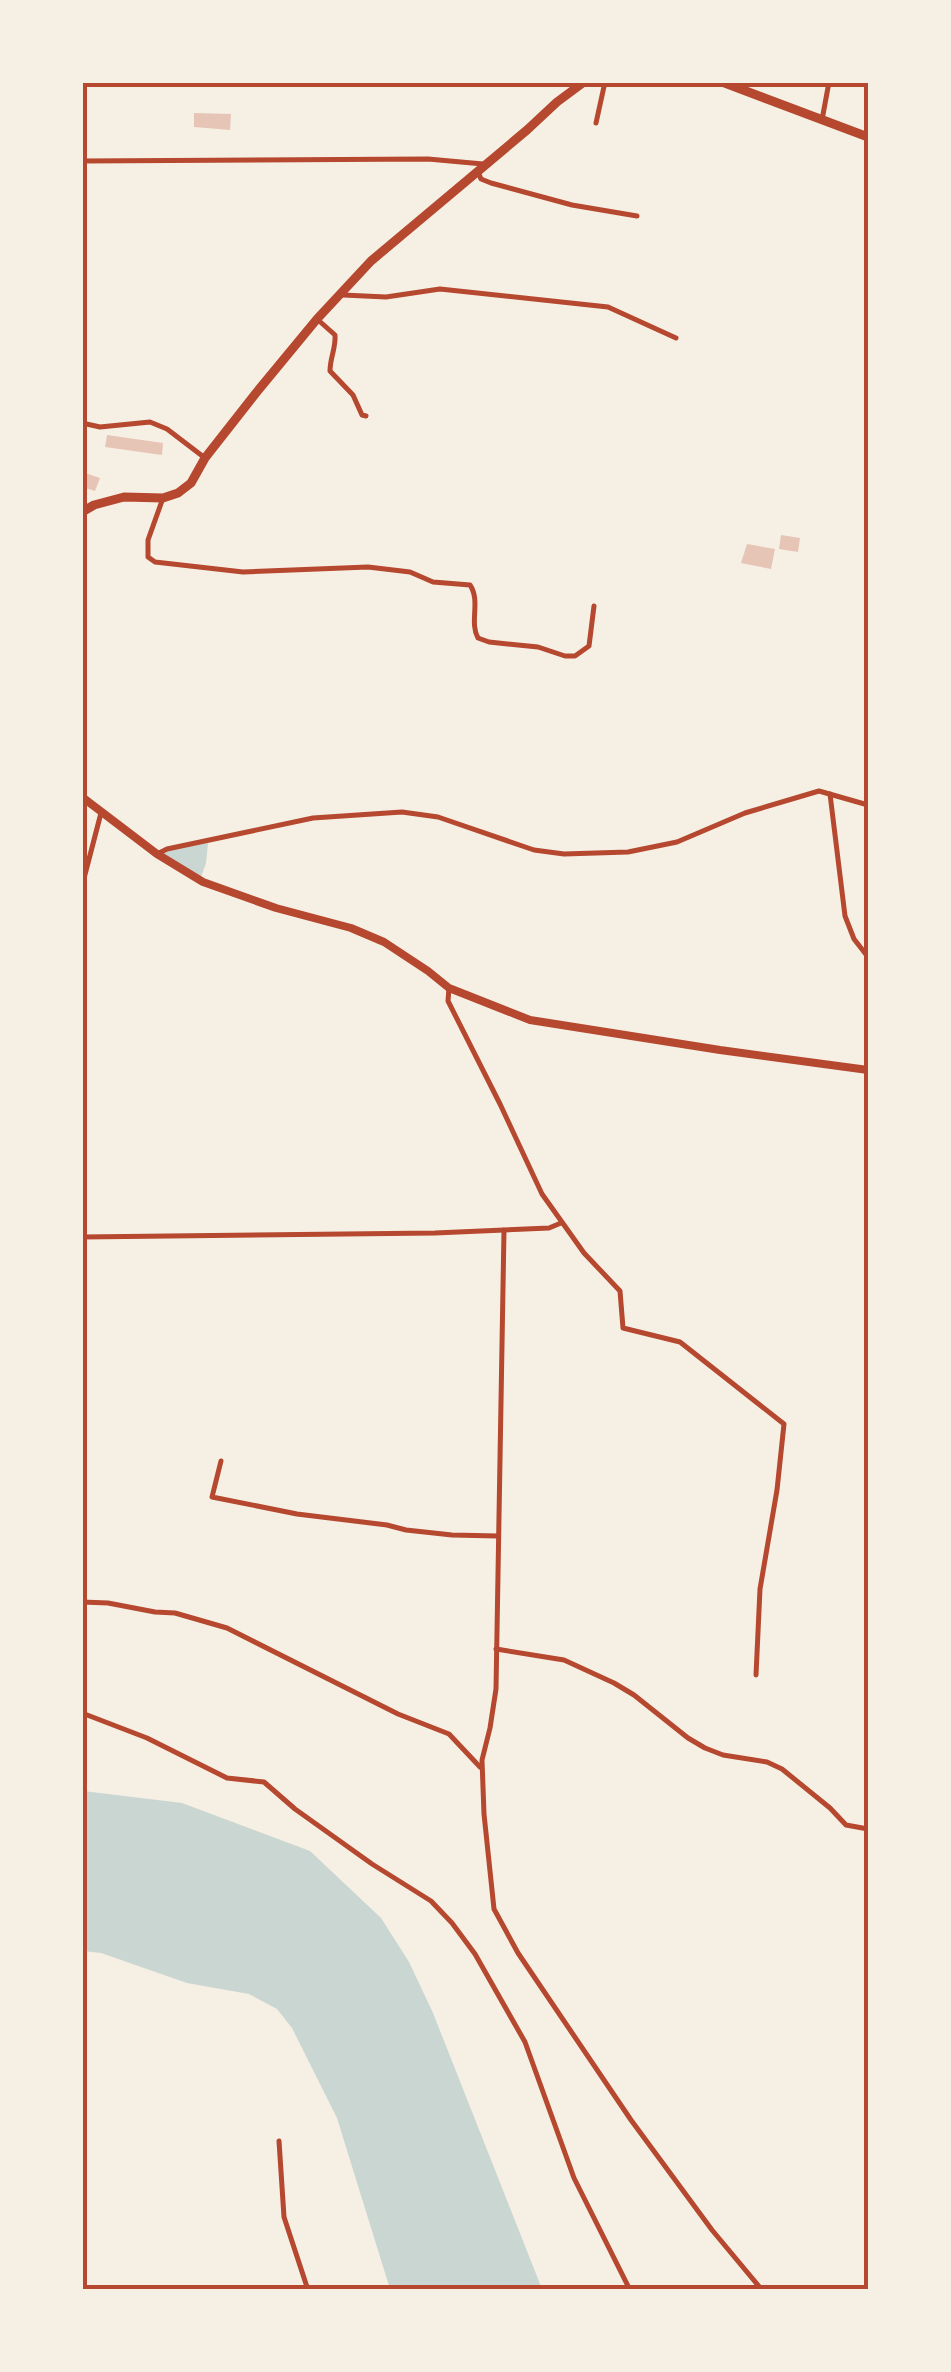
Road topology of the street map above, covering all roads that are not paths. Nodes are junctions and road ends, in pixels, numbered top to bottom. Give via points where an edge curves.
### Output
1 (584, 82) edge
2 (605, 82) edge
3 (722, 82) edge
4 (829, 82) edge
5 (822, 120) junction
6 (596, 124) dead end
7 (868, 137) edge
8 (82, 161) edge
9 (482, 168) junction
10 (638, 216) dead end
11 (340, 295) junction
12 (317, 319) junction
13 (676, 338) dead end
14 (366, 416) dead end
15 (82, 423) edge
16 (205, 458) junction
17 (164, 498) junction
18 (82, 512) edge
19 (594, 606) dead end
20 (830, 794) junction
21 (82, 797) edge
22 (868, 804) edge
23 (101, 813) junction
24 (157, 854) junction
25 (82, 886) edge
26 (868, 957) edge
27 (449, 988) junction
28 (868, 1070) edge
29 (561, 1224) junction
30 (504, 1230) junction
31 (82, 1237) edge
32 (222, 1460) dead end
33 (498, 1536) junction
34 (82, 1602) edge
35 (496, 1649) junction
36 (756, 1675) dead end
37 (82, 1712) edge
38 (482, 1770) junction
39 (868, 1829) edge
40 (279, 2141) dead end
41 (308, 2290) edge
42 (630, 2290) edge
43 (762, 2290) edge

1 - 9 highway
2 - 6 street
3 - 5 highway
4 - 5 street
5 - 7 highway
8 - 9 street via 428,159
9 - 10 street via 481,179 491,184
9 - 11 highway
11 - 12 highway
11 - 13 street via 440,289 608,307
12 - 14 street via 335,335 330,371
12 - 16 highway
15 - 16 street via 150,422
16 - 17 highway via 191,482
17 - 18 highway via 124,497
17 - 19 street via 148,540 148,557 155,562 243,572 368,567 470,585 478,638 565,656 589,646
20 - 22 street
20 - 24 street via 628,852 534,850 438,817 402,812 313,818
20 - 26 street via 845,916
21 - 23 main road
23 - 24 main road
23 - 25 street
24 - 27 main road via 235,895 384,942
27 - 28 main road via 530,1020
27 - 29 street via 448,1001
29 - 30 street
29 - 36 street via 620,1291 622,1328 680,1342 784,1424 760,1589
30 - 31 street
30 - 33 street
32 - 33 street via 212,1497 406,1530
33 - 35 street
34 - 38 street via 175,1613 227,1628 448,1734
35 - 38 street
35 - 39 street via 564,1660 614,1683 688,1738 723,1755 782,1769 846,1826
37 - 42 street via 227,1778 264,1782 431,1901 475,1954 525,2042 574,2178
38 - 43 street via 494,1909 631,2120
40 - 41 street via 284,2217

